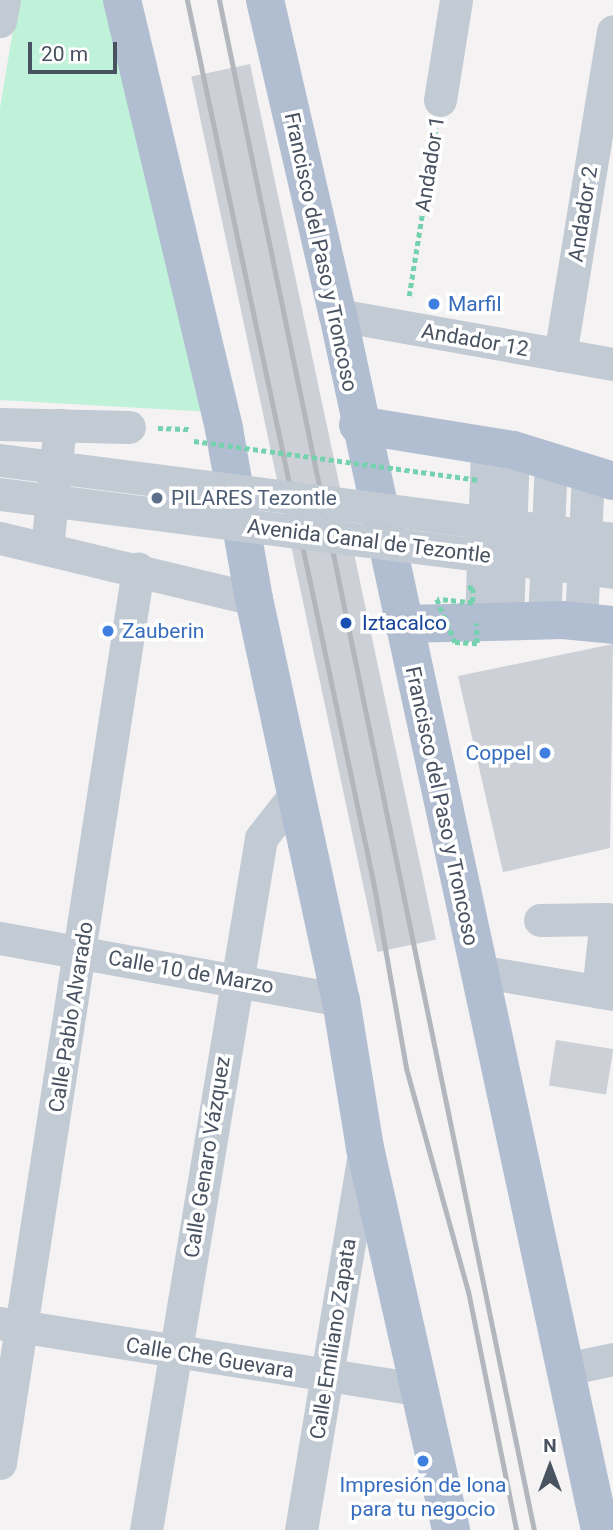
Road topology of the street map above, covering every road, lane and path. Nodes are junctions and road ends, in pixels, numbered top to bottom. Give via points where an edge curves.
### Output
1 (4, 0) edge
2 (121, 0) edge
3 (265, 0) edge
4 (456, 0) edge
5 (0, 22) edge
6 (613, 31) edge
7 (608, 95) edge
8 (440, 100) joint
9 (338, 315) junction
10 (404, 328) junction
11 (560, 355) junction
12 (613, 364) edge
13 (10, 424) edge
14 (60, 425) junction
15 (358, 425) junction
16 (129, 427) dead end
17 (194, 442) dead end
18 (493, 459) junction
19 (0, 460) edge
20 (551, 462) junction
21 (600, 477) edge
22 (0, 494) edge
23 (613, 538) edge
24 (3, 539) edge
25 (47, 547) junction
26 (138, 569) junction
27 (613, 572) edge
28 (460, 586) dead end
29 (254, 599) junction
30 (534, 622) edge
31 (403, 624) junction
32 (295, 795) junction
33 (540, 920) dead end
34 (0, 938) edge
35 (81, 953) junction
36 (478, 971) junction
37 (235, 979) junction
38 (606, 993) edge
39 (341, 1000) junction
40 (365, 1148) junction
41 (12, 1325) edge
42 (175, 1352) junction
43 (613, 1359) edge
44 (566, 1369) junction
45 (328, 1377) junction
46 (421, 1390) junction
47 (0, 1463) edge
48 (146, 1530) edge
49 (301, 1530) edge
50 (452, 1530) edge
51 (600, 1530) edge

1 - 5 street
2 - 29 main road via 224,429
3 - 9 main road, Francisco del Paso y Troncoso
4 - 8 street, Andador 1
6 - 7 street, Andador 2
7 - 11 street, Andador 2
8 - 10 path, Andador 1
9 - 10 street, Andador 12
9 - 15 main road, Francisco del Paso y Troncoso
10 - 11 street, Andador 12
11 - 12 street, Andador 12
13 - 14 street
13 - 24 street
14 - 16 street
14 - 25 street
15 - 18 main road
15 - 31 main road, Francisco del Paso y Troncoso
17 - 18 path, bridge
18 - 20 main road
18 - 30 street
19 - 23 street, Avenida Canal de Tezontle, bridge
20 - 21 main road
20 - 30 street
21 - 30 street
22 - 27 street, Avenida Canal de Tezontle, bridge
24 - 25 street
25 - 26 street
26 - 29 street
26 - 35 street, Calle Pablo Alvarado
28 - 30 path, bridge via 473,588 473,603 438,599 455,642 477,643
29 - 32 main road
30 - 31 main road
31 - 36 main road, Francisco del Paso y Troncoso
32 - 37 street, Calle Genaro Vázquez via 261,838
32 - 39 main road
33 - 38 street via 607,919
34 - 35 street, Calle 10 de Marzo
35 - 37 street, Calle 10 de Marzo
35 - 41 street, Calle Pablo Alvarado
36 - 38 street
36 - 44 main road, Francisco del Paso y Troncoso
37 - 39 street, Calle 10 de Marzo
37 - 42 street, Calle Genaro Vázquez
39 - 40 main road
40 - 45 street, Calle Emiliano Zapata
40 - 46 main road
41 - 42 street, Calle Che Guevara
41 - 47 street, Calle Pablo Alvarado
42 - 45 street, Calle Che Guevara
42 - 48 street, Calle Genaro Vázquez
43 - 44 street
44 - 51 main road, Francisco del Paso y Troncoso
45 - 46 street, Calle Che Guevara
45 - 49 street, Calle Emiliano Zapata
46 - 50 main road

